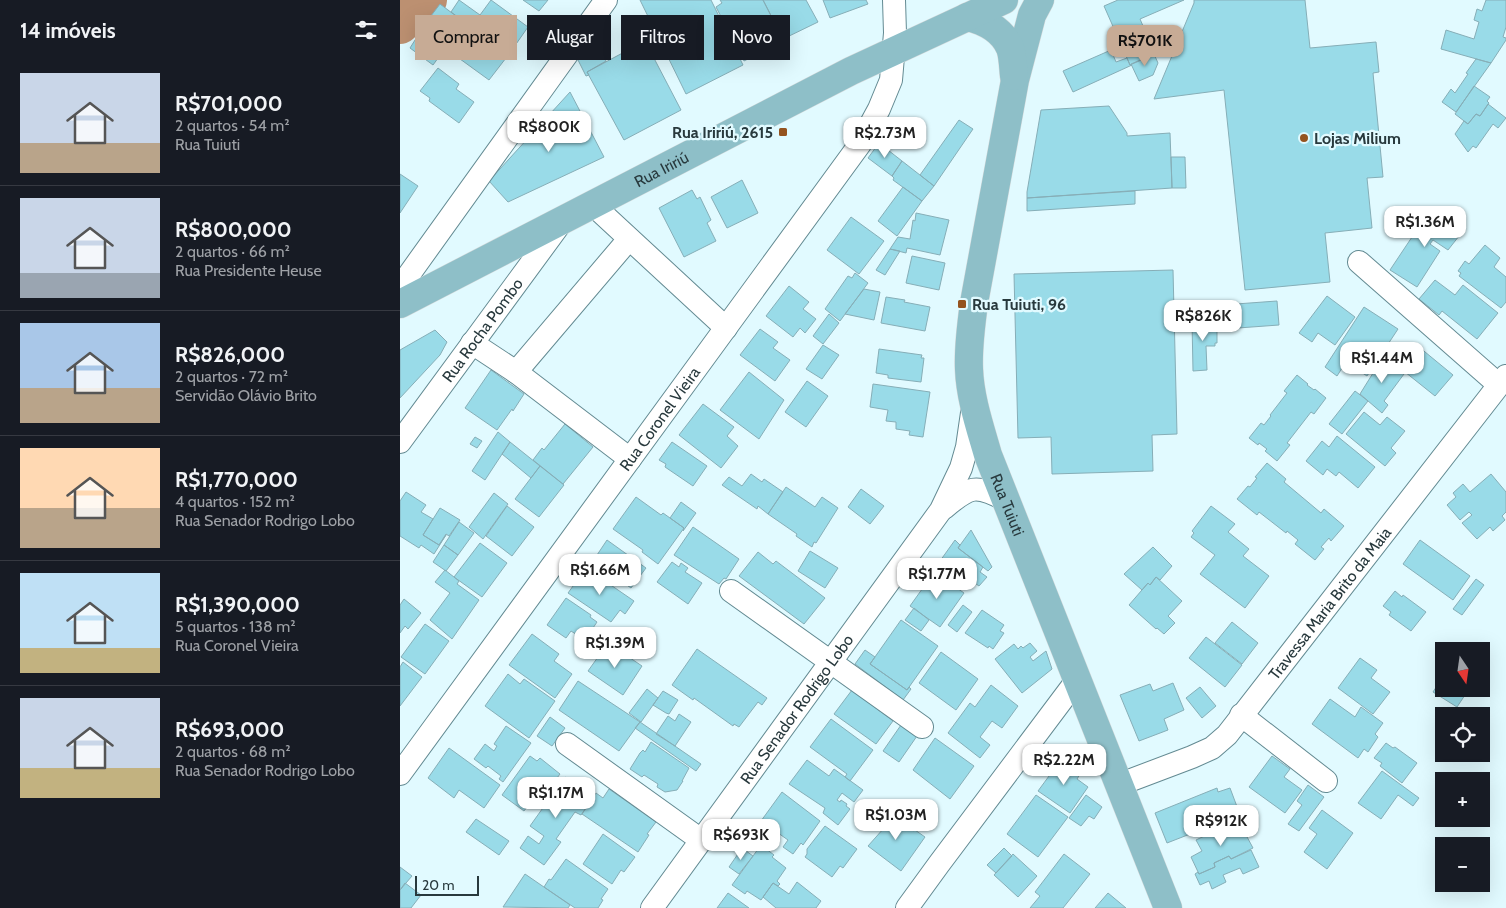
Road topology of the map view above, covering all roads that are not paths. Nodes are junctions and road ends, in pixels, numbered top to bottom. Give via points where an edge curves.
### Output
1 (606, 0) edge
2 (894, 0) edge
3 (1004, 0) edge
4 (1040, 0) edge
5 (967, 17) junction
6 (894, 51) junction
7 (1015, 80) junction
8 (592, 204) junction
9 (563, 219) junction
10 (629, 239) junction
11 (1359, 262) dead end
12 (400, 287) edge
13 (400, 304) edge
14 (726, 328) junction
15 (472, 343) junction
16 (516, 372) junction
17 (1503, 380) edge
18 (974, 403) junction
19 (400, 442) edge
20 (630, 459) junction
21 (1006, 500) junction
22 (941, 510) junction
23 (731, 591) dead end
24 (831, 662) junction
25 (1077, 680) junction
26 (1241, 715) junction
27 (922, 727) dead end
28 (567, 744) dead end
29 (400, 774) edge
30 (1326, 781) dead end
31 (1118, 784) junction
32 (702, 840) junction
33 (652, 908) edge
34 (907, 908) edge
35 (1168, 908) edge

1 - 12 street
2 - 6 street, Rua Coronel Vieira
3 - 5 main road, Rua Iririú
4 - 7 main road, Rua Tuiuti via 1032,15
5 - 6 main road, Rua Iririú
5 - 7 main road, Rua Tuiuti via 981,20 1001,33 1010,48
6 - 8 main road, Rua Iririú
6 - 14 street, Rua Coronel Vieira via 891,80 860,144
7 - 18 main road, Rua Tuiuti via 969,339
8 - 9 main road, Rua Iririú
8 - 10 street
9 - 13 main road, Rua Iririú
9 - 15 street, Rua Rocha Pombo
10 - 14 street
10 - 16 street
11 - 17 street
14 - 20 street, Rua Coronel Vieira
15 - 16 street
15 - 19 street, Rua Rocha Pombo
16 - 20 street
17 - 26 street, Travessa Maria Brito da Maia
18 - 21 main road, Rua Tuiuti via 988,455
18 - 22 street, Rua Senador Rodrigo Lobo via 961,468
20 - 29 street, Rua Coronel Vieira
21 - 22 street, Rua Senador Rodrigo Lobo via 977,489 965,491
21 - 25 main road, Rua Tuiuti
22 - 24 street, Rua Senador Rodrigo Lobo
23 - 24 street
24 - 27 street
24 - 32 street, Rua Senador Rodrigo Lobo
25 - 31 main road, Rua Tuiuti
25 - 34 street
26 - 30 street
26 - 31 street, Travessa Maria Brito da Maia via 1227,735 1212,748
28 - 32 street
31 - 35 main road, Rua Tuiuti
32 - 33 street, Rua Senador Rodrigo Lobo

